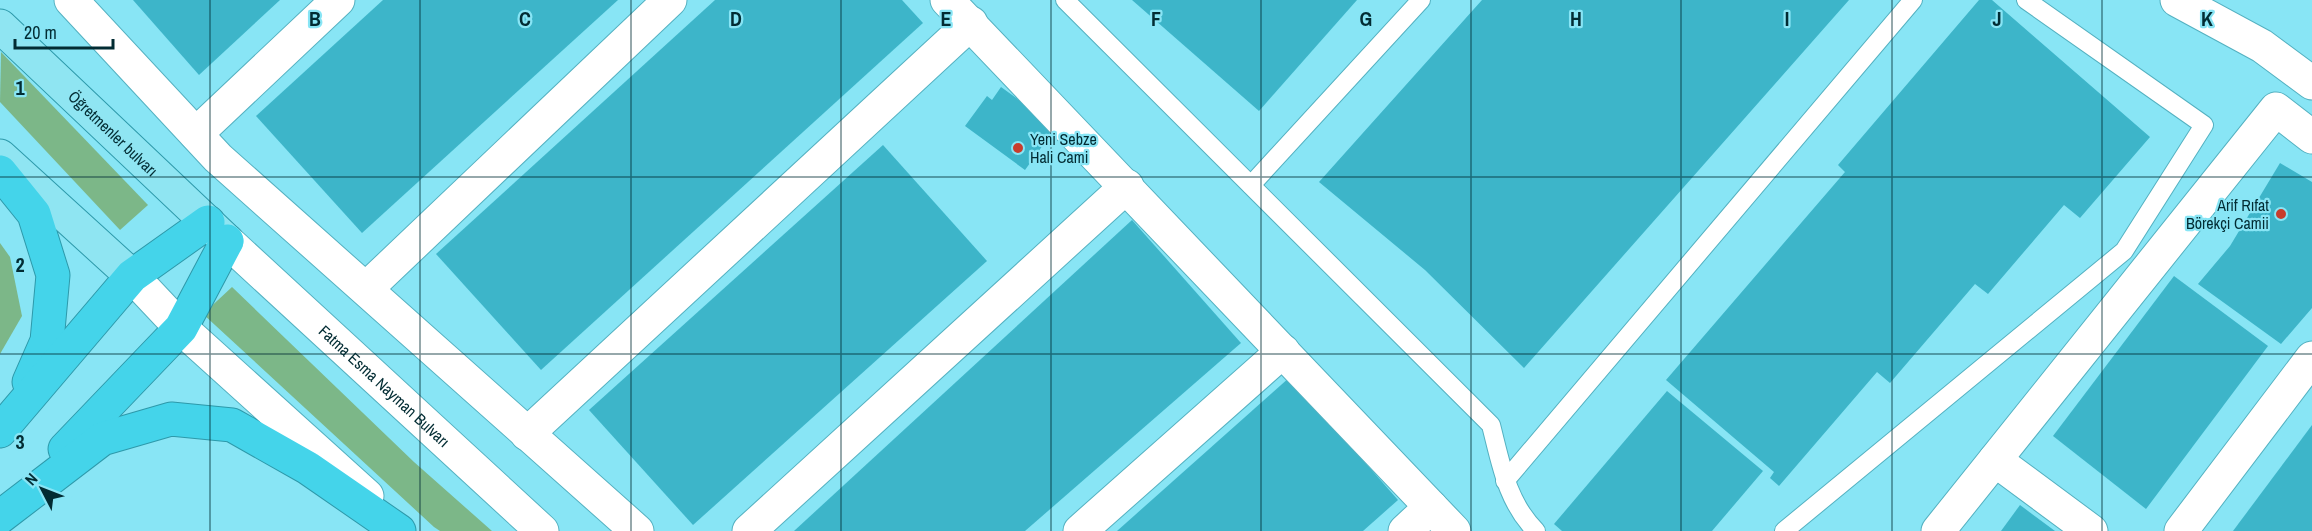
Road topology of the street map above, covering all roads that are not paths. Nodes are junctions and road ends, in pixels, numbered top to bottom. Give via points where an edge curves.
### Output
1 (71, 0) edge
2 (338, 0) edge
3 (670, 0) edge
4 (947, 0) edge
5 (1065, 0) edge
6 (1421, 0) edge
7 (1913, 0) edge
8 (2026, 0) edge
9 (2177, 0) edge
10 (971, 23) junction
11 (8, 34) edge
12 (2312, 83) edge
13 (196, 134) junction
14 (2312, 137) edge
15 (0, 156) edge
16 (0, 171) edge
17 (1251, 185) junction
18 (1127, 186) junction
19 (218, 232) junction
20 (132, 276) junction
21 (366, 289) junction
22 (181, 328) junction
23 (1283, 351) junction
24 (2312, 358) edge
25 (7, 424) edge
26 (527, 434) junction
27 (1995, 460) junction
28 (1505, 481) junction
29 (1431, 507) junction
30 (0, 517) edge
31 (399, 531) edge
32 (406, 531) edge
33 (542, 531) edge
34 (637, 531) edge
35 (749, 531) edge
36 (1080, 531) edge
37 (1405, 531) edge
38 (1454, 531) edge
39 (1536, 531) edge
40 (1784, 531) edge
41 (1938, 531) edge
42 (2091, 531) edge
43 (2181, 531) edge

1 - 13 street
2 - 13 street
3 - 21 street
4 - 10 street
5 - 17 lane
6 - 17 lane
7 - 28 lane
8 - 40 lane via 2204,125 2124,251
9 - 12 street via 2262,46
10 - 18 street
10 - 26 street
11 - 19 main road, Öğretmenler bulvarı
13 - 21 street
14 - 27 street via 2276,110
15 - 20 main road
16 - 25 highway via 34,214 53,276 47,341
17 - 28 lane via 1491,425
18 - 23 street
18 - 35 street
19 - 20 highway
19 - 22 highway
19 - 33 street, Fatma Esma Nayman Bulvarı
20 - 22 street
20 - 25 highway
21 - 26 street
22 - 30 highway
22 - 32 street
23 - 29 street
23 - 36 street
24 - 43 street
26 - 34 street
27 - 41 street
27 - 42 street
28 - 39 lane via 1521,517
29 - 37 street
29 - 38 street
30 - 31 highway via 102,439 171,419 232,425 308,468

